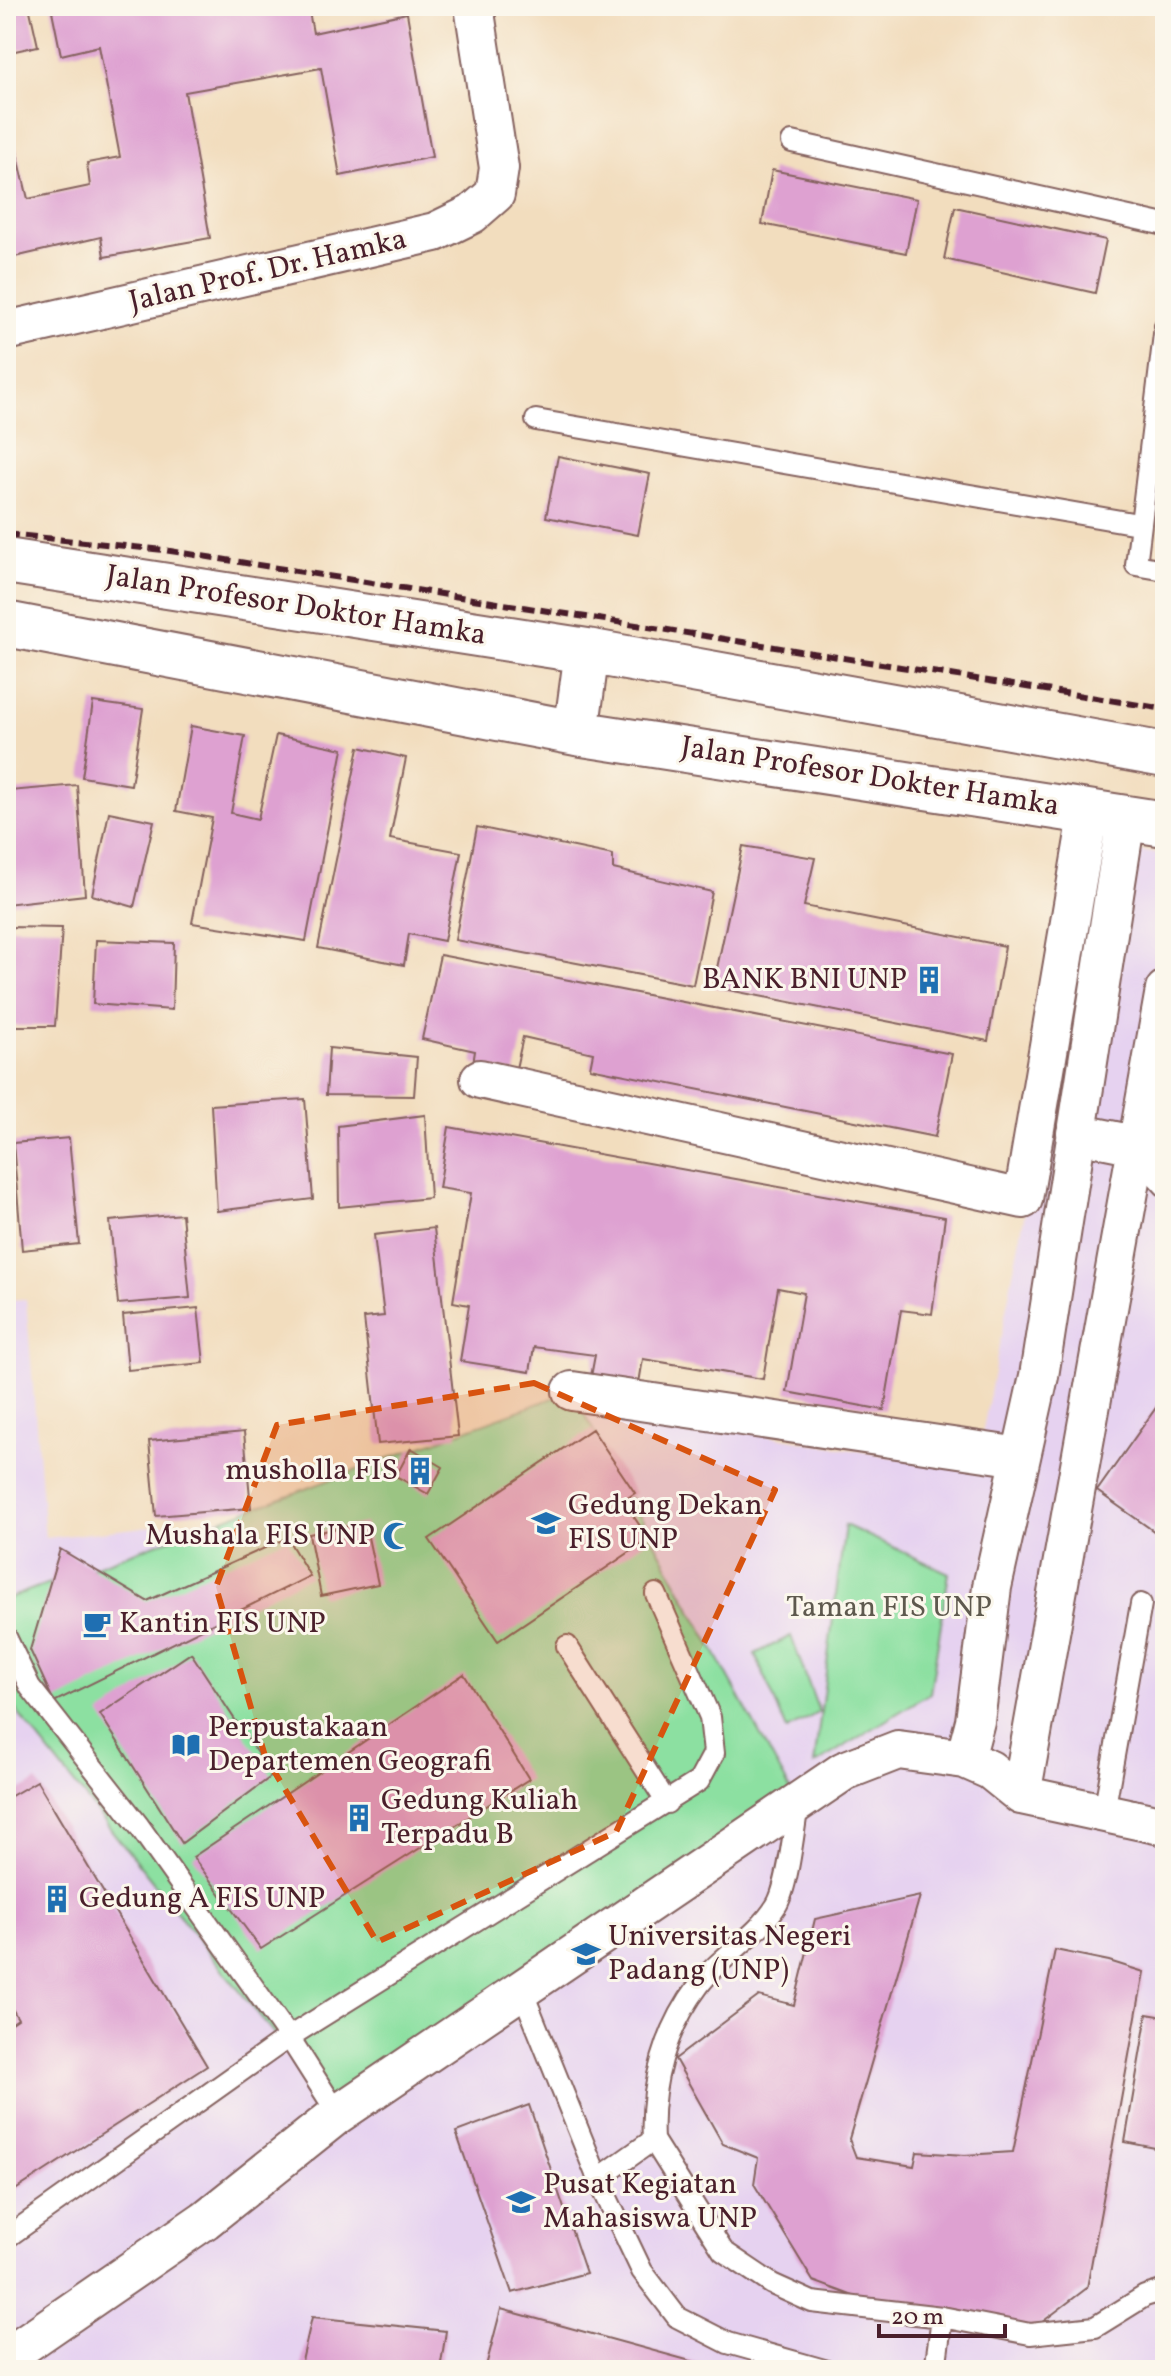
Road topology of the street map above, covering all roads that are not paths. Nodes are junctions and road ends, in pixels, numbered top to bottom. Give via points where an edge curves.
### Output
1 (474, 6) edge
2 (792, 142) dead end
3 (1165, 225) edge
4 (1165, 326) edge
5 (6, 331) edge
6 (536, 420) dead end
7 (1138, 524) junction
8 (6, 561) edge
9 (1165, 570) edge
10 (6, 624) edge
11 (587, 651) junction
12 (576, 733) junction
13 (1165, 755) edge
14 (1127, 817) edge
15 (1165, 990) edge
16 (480, 1079) dead end
17 (1076, 1133) junction
18 (1146, 1151) edge
19 (1165, 1186) edge
20 (572, 1391) dead end
21 (1020, 1457) junction
22 (656, 1594) dead end
23 (1141, 1604) dead end
24 (6, 1637) edge
25 (567, 1646) dead end
26 (965, 1759) junction
27 (1021, 1795) junction
28 (667, 1803) junction
29 (798, 1804) junction
30 (1104, 1812) junction
31 (1165, 1826) edge
32 (521, 1988) junction
33 (289, 2037) junction
34 (338, 2114) junction
35 (653, 2140) junction
36 (598, 2179) junction
37 (6, 2238) edge
38 (1165, 2290) edge
39 (942, 2317) junction
40 (6, 2357) edge
41 (824, 2370) edge
42 (935, 2370) edge

1 - 5 street, Jalan Prof. Dr. Hamka via 499,168 495,194 472,214 435,232
2 - 3 lane
4 - 7 lane
6 - 7 lane
7 - 9 lane via 1136,565
8 - 11 highway, Jalan Profesor Doktor Hamka
10 - 12 highway
11 - 12 highway
11 - 13 highway
12 - 14 highway, Jalan Profesor Dokter Hamka
14 - 16 street via 1023,1199
14 - 17 street
15 - 18 street
17 - 18 street
17 - 21 street via 1039,1376
18 - 19 lane
18 - 27 street
20 - 21 street
21 - 26 street via 992,1587
22 - 28 lane via 714,1736 708,1769
23 - 30 lane
24 - 33 lane via 30,1687 139,1826
25 - 28 lane
26 - 27 street via 990,1770
26 - 29 street via 898,1750 844,1771
27 - 30 street
28 - 33 lane
29 - 32 street via 768,1819
29 - 35 lane via 778,1904 744,1944 699,1983 664,2048 650,2100
30 - 31 street
32 - 34 street
32 - 36 lane
33 - 34 lane
33 - 37 lane
34 - 40 street via 205,2220
35 - 36 lane
35 - 39 lane via 723,2251 772,2284 812,2302
36 - 41 lane via 642,2271 677,2317 728,2343
38 - 39 lane via 1145,2296 1095,2327 1059,2332 1030,2334
39 - 42 lane

